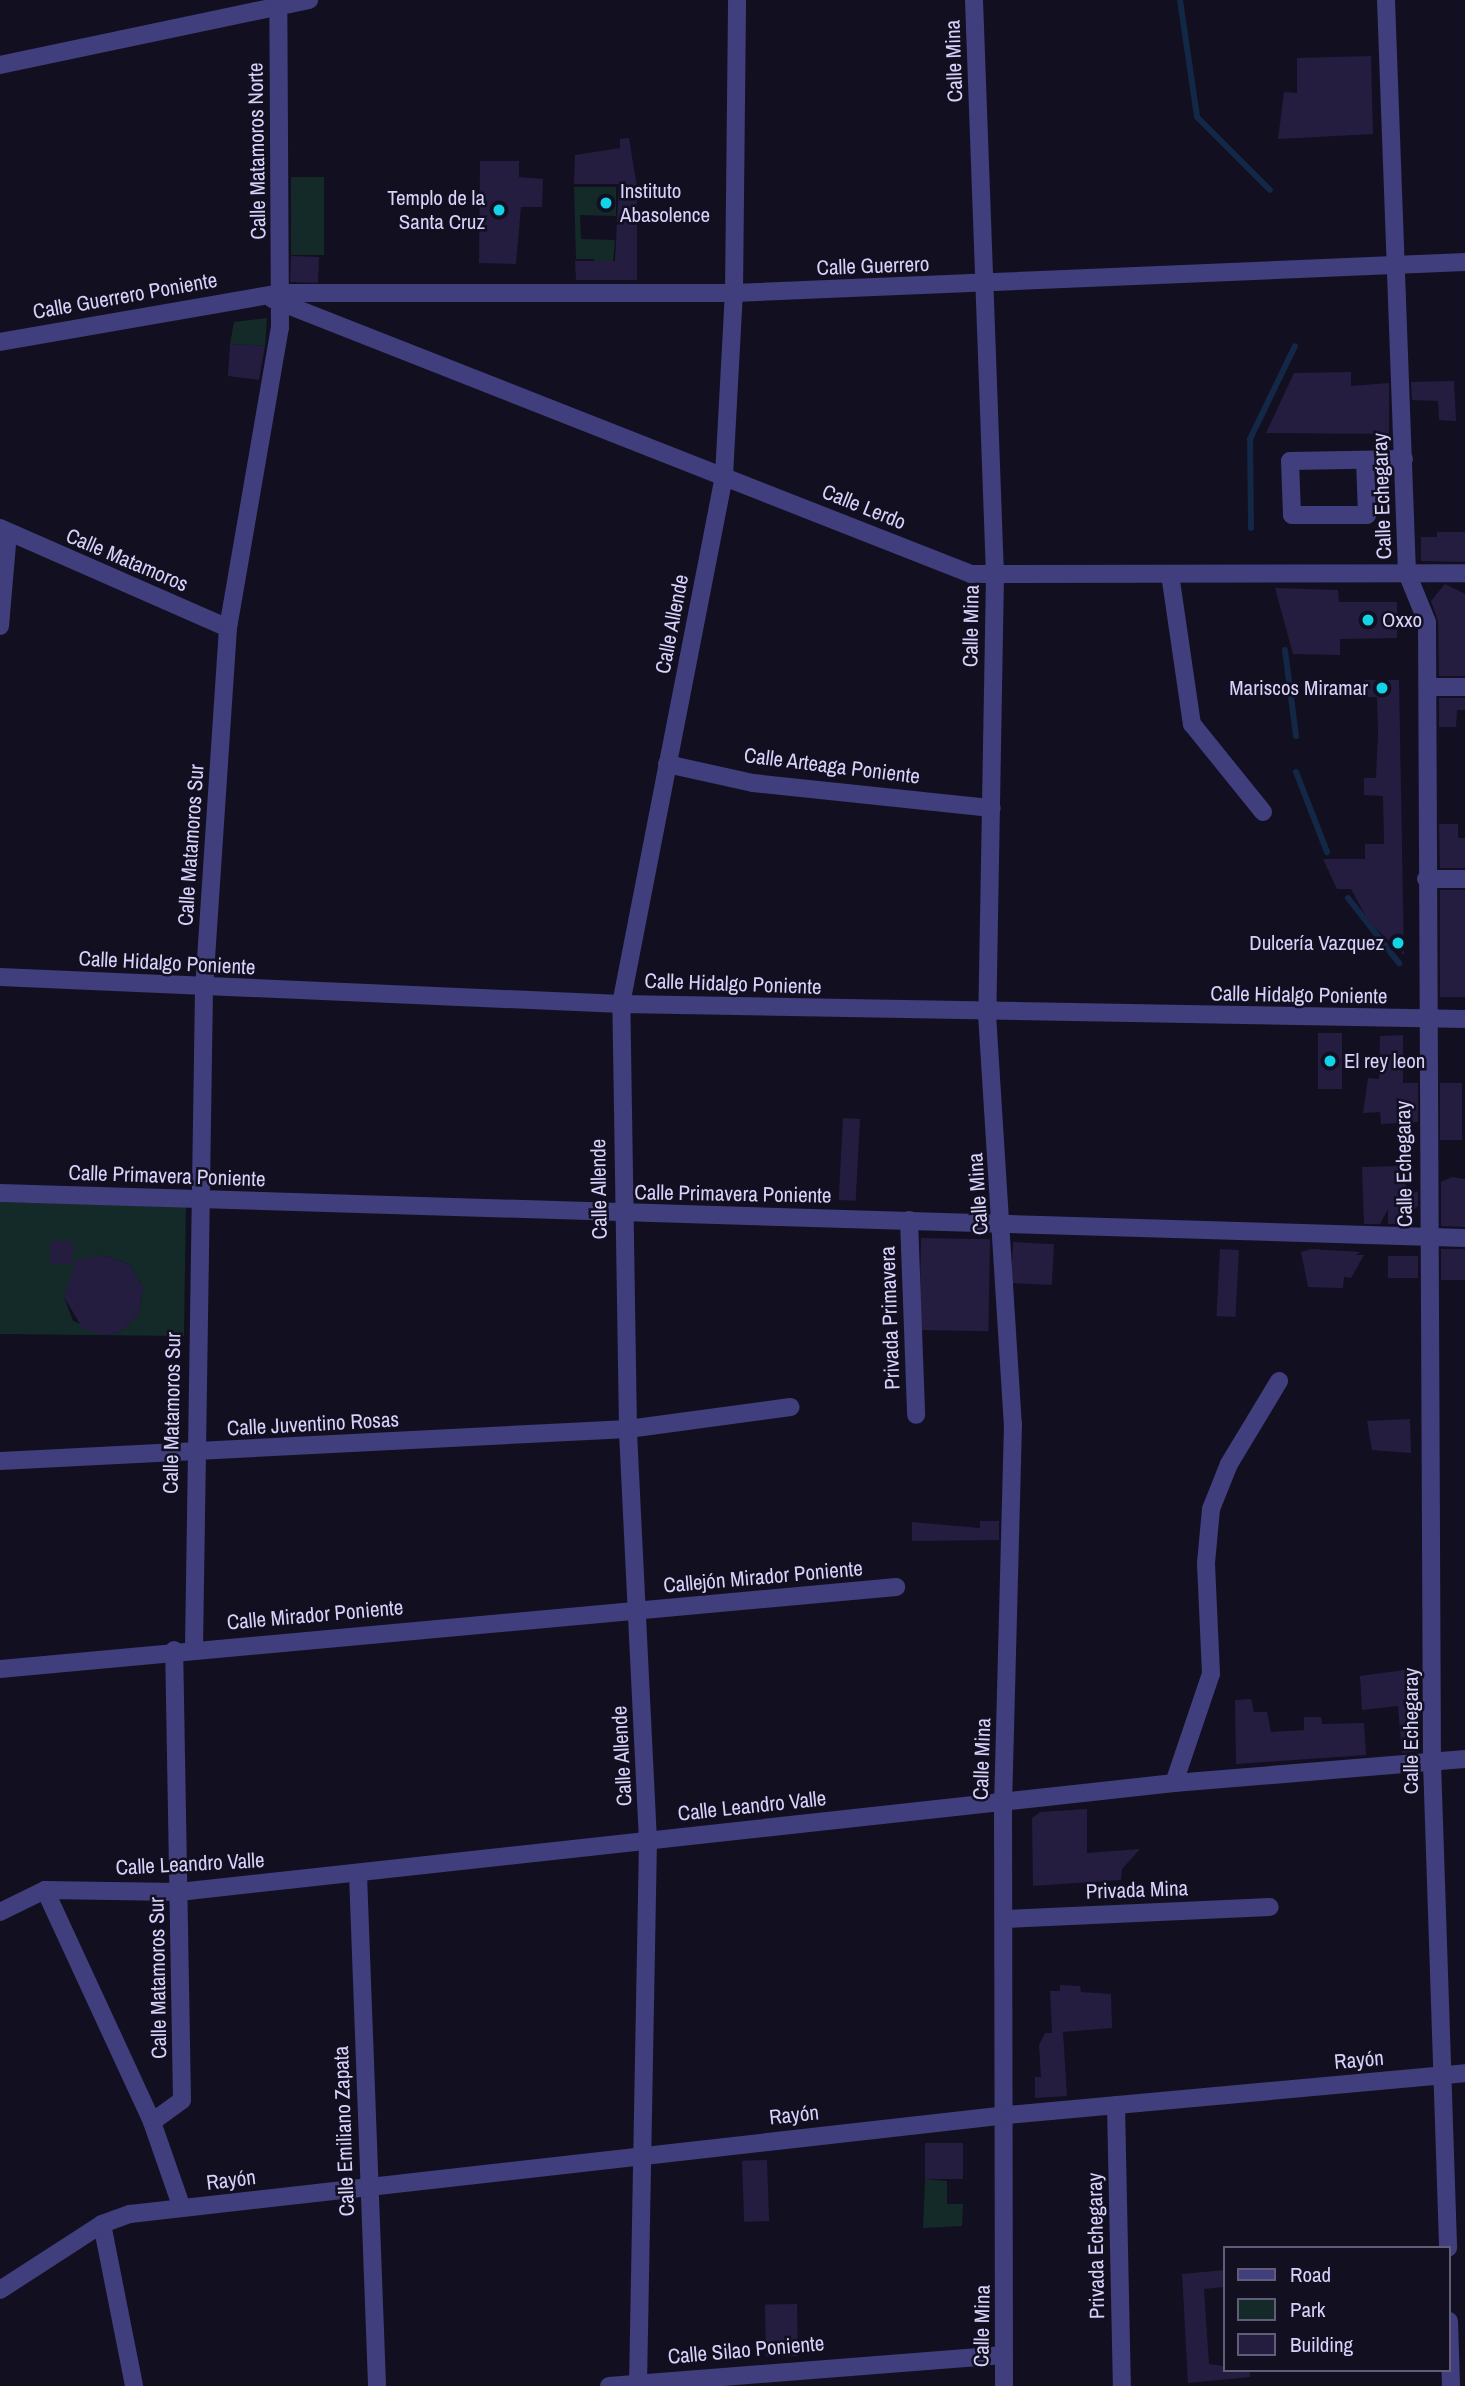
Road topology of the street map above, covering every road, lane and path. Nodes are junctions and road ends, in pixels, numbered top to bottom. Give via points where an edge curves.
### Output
1 (309, 0) edge
2 (737, 0) edge
3 (974, 0) edge
4 (1386, 0) edge
5 (278, 3) edge
6 (0, 65) edge
7 (1465, 262) edge
8 (1398, 265) junction
9 (985, 286) junction
10 (734, 293) junction
11 (281, 297) junction
12 (0, 342) edge
13 (1404, 459) junction
14 (1365, 460) junction
15 (724, 476) junction
16 (4, 531) edge
17 (1407, 573) junction
18 (1465, 573) edge
19 (1170, 574) junction
20 (995, 575) junction
21 (0, 626) edge
22 (228, 628) junction
23 (1428, 687) junction
24 (1465, 687) edge
25 (667, 764) junction
26 (992, 808) junction
27 (1263, 813) dead end
28 (1465, 878) edge
29 (1426, 879) junction
30 (0, 977) edge
31 (204, 989) junction
32 (621, 1004) junction
33 (987, 1014) junction
34 (1425, 1019) junction
35 (1465, 1019) edge
36 (0, 1193) edge
37 (198, 1200) junction
38 (621, 1214) junction
39 (909, 1220) junction
40 (1003, 1223) junction
41 (1428, 1236) junction
42 (1465, 1238) edge
43 (1279, 1381) dead end
44 (791, 1406) dead end
45 (916, 1415) dead end
46 (628, 1429) junction
47 (194, 1454) junction
48 (0, 1461) edge
49 (896, 1587) dead end
50 (634, 1612) junction
51 (194, 1648) junction
52 (174, 1650) junction
53 (0, 1669) edge
54 (1465, 1759) edge
55 (1432, 1762) junction
56 (1174, 1783) junction
57 (1003, 1801) junction
58 (648, 1841) junction
59 (358, 1874) junction
60 (44, 1890) junction
61 (179, 1892) junction
62 (1270, 1908) dead end
63 (0, 1912) edge
64 (1006, 1919) junction
65 (1465, 2073) edge
66 (1444, 2075) junction
67 (1116, 2105) junction
68 (1007, 2115) junction
69 (152, 2122) junction
70 (643, 2154) junction
71 (368, 2187) junction
72 (182, 2208) junction
73 (102, 2224) junction
74 (1448, 2246) edge
75 (0, 2290) edge
76 (1004, 2356) junction
77 (784, 2377) edge
78 (638, 2384) edge
79 (134, 2386) edge
80 (377, 2386) edge
81 (609, 2386) edge
82 (1004, 2386) edge
83 (1122, 2386) edge

1 - 5 street
2 - 10 street, Calle Allende
3 - 9 street, Calle Mina
4 - 8 street, Calle Echegaray
5 - 6 street
5 - 11 street, Calle Matamoros Norte
7 - 8 street, Calle Guerrero
8 - 9 street, Calle Guerrero
8 - 13 street, Calle Echegaray
9 - 10 street, Calle Guerrero
9 - 20 street, Calle Mina
10 - 11 street, Calle Guerrero
10 - 15 street, Calle Allende
11 - 12 street, Calle Guerrero Poniente via 259,296
11 - 15 street, Calle Lerdo
11 - 22 street, Calle Matamoros Sur
13 - 14 street
13 - 17 street, Calle Echegaray
14 - 14 street via 1290,461 1292,515 1367,515
15 - 20 street, Calle Lerdo via 971,574
15 - 25 street, Calle Allende
16 - 21 street
16 - 22 street, Calle Matamoros
17 - 18 street, Calle Lerdo
17 - 19 street, Calle Lerdo
17 - 23 street, Calle Echegaray via 1427,622
19 - 20 street, Calle Lerdo
19 - 27 street via 1192,724
20 - 26 street, Calle Mina
22 - 31 street, Calle Matamoros Sur
23 - 24 street
23 - 29 street, Calle Echegaray
25 - 26 street, Calle Arteaga Poniente via 753,783
25 - 32 street, Calle Allende
26 - 33 street, Calle Mina
28 - 29 street
29 - 34 street, Calle Echegaray
30 - 31 street, Calle Hidalgo Poniente
31 - 32 street, Calle Hidalgo Poniente
31 - 37 street, Calle Matamoros Sur
32 - 33 street, Calle Hidalgo Poniente
32 - 38 street, Calle Allende
33 - 34 street, Calle Hidalgo Poniente
33 - 40 street, Calle Mina
34 - 35 street, Calle Hidalgo Poniente
34 - 41 street, Calle Echegaray
36 - 37 street, Calle Primavera Poniente
37 - 38 street, Calle Primavera Poniente
37 - 47 street, Calle Matamoros Sur
38 - 39 street, Calle Primavera Poniente
38 - 46 street, Calle Allende
39 - 40 street, Calle Primavera Poniente
39 - 45 street, Privada Primavera
40 - 41 street, Calle Primavera Poniente
40 - 57 street, Calle Mina via 1013,1424
41 - 42 street, Calle Primavera Poniente
41 - 55 street, Calle Echegaray via 1435,1498
43 - 56 street via 1229,1464 1211,1508 1206,1563 1211,1674
44 - 46 street, Calle Juventino Rosas
46 - 47 street, Calle Juventino Rosas
46 - 50 street, Calle Allende
47 - 48 street, Calle Juventino Rosas
47 - 51 street, Calle Matamoros Sur
49 - 50 street, Callejón Mirador Poniente
50 - 51 street, Calle Mirador Poniente
50 - 58 street, Calle Allende via 646,1737
51 - 52 street, Calle Mirador Poniente
52 - 53 street, Calle Mirador Poniente
52 - 61 street, Calle Matamoros Sur
54 - 55 street, Calle Leandro Valle
55 - 56 street, Calle Leandro Valle
55 - 66 street, Calle Echegaray
56 - 57 street, Calle Leandro Valle
57 - 58 street, Calle Leandro Valle
57 - 64 street, Calle Mina
58 - 59 street, Calle Leandro Valle
58 - 70 street, Calle Allende
59 - 61 street, Calle Leandro Valle
59 - 71 street, Calle Emiliano Zapata
60 - 61 street, Calle Leandro Valle
60 - 63 street
60 - 69 street
61 - 69 street, Calle Matamoros Sur via 182,2099
62 - 64 street, Privada Mina
64 - 68 street, Calle Mina
65 - 66 street, Rayón
66 - 67 street, Rayón
66 - 74 street, Calle Echegaray
67 - 68 street, Rayón
67 - 83 street, Privada Echegaray
68 - 70 street, Rayón
68 - 76 street, Calle Mina
69 - 72 street
70 - 71 street, Rayón
70 - 78 street, Calle Allende
71 - 72 street, Rayón
71 - 80 street, Calle Emiliano Zapata
72 - 73 street, Rayón via 130,2214
73 - 75 street, Rayón
73 - 79 street
76 - 77 street, Calle Silao Poniente via 893,2368 887,2362
76 - 82 street, Calle Mina
77 - 78 street, Calle Silao Poniente
78 - 81 street, Calle Silao Poniente

